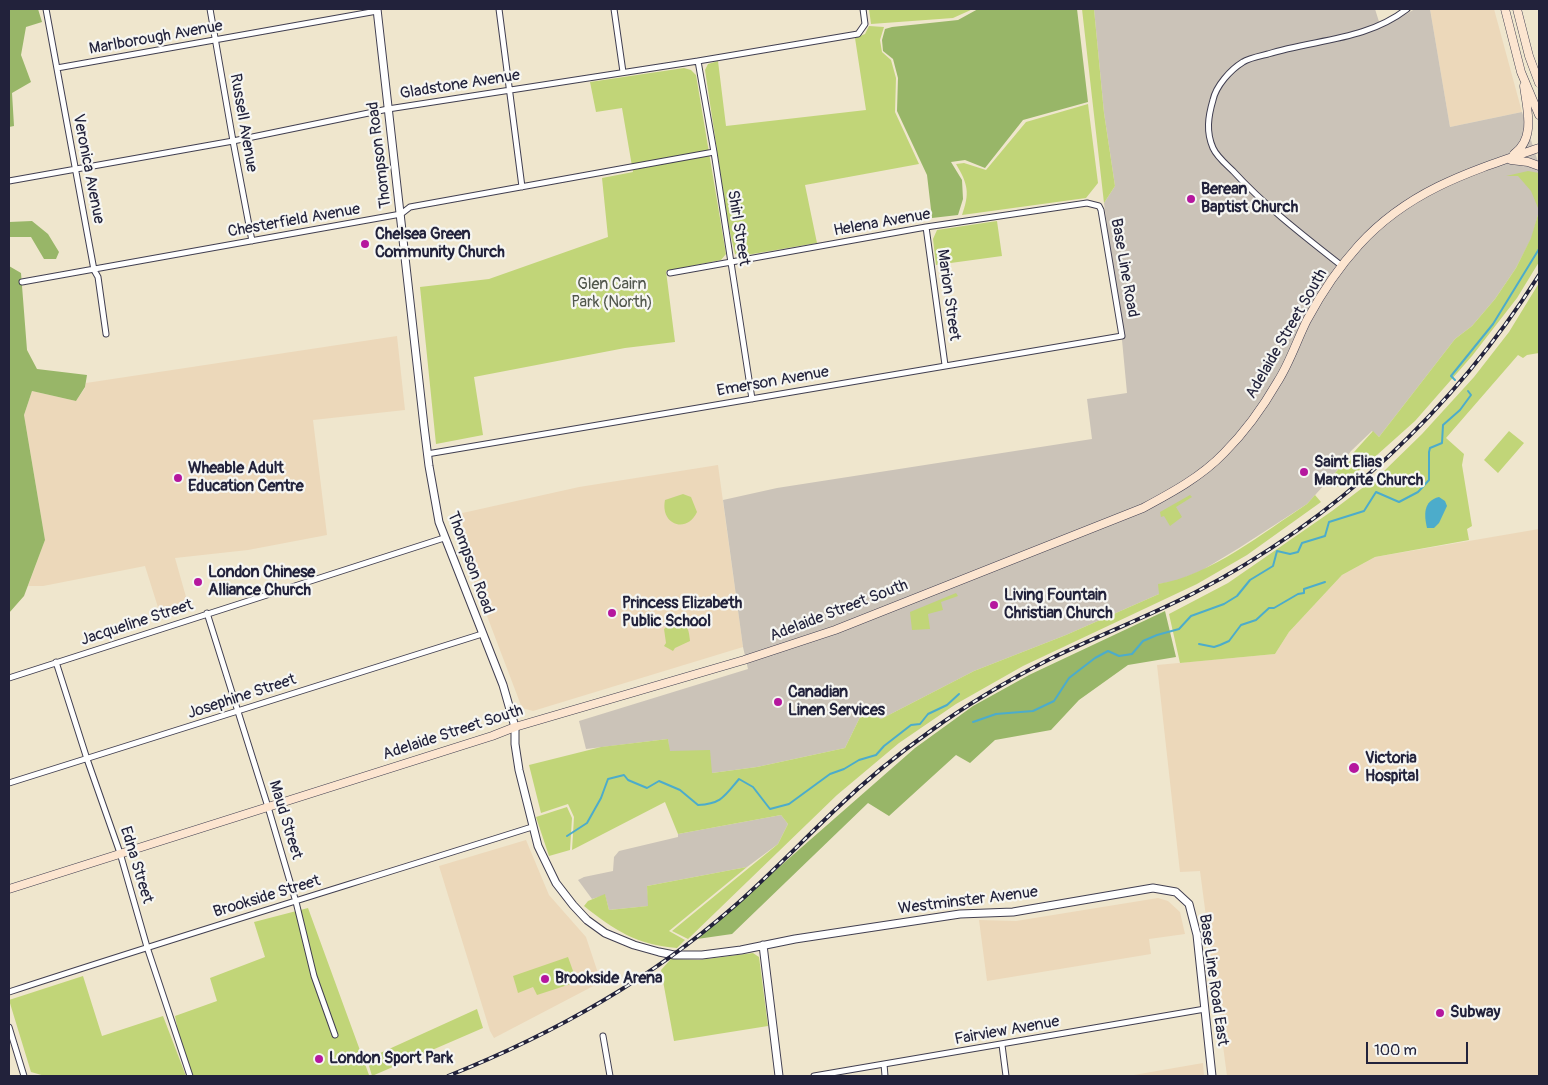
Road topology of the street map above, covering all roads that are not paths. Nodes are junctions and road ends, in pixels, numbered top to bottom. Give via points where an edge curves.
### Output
1 (46, 9) edge
2 (210, 9) edge
3 (499, 9) edge
4 (614, 9) edge
5 (863, 9) edge
6 (1408, 9) edge
7 (1505, 9) edge
8 (1517, 9) edge
9 (377, 10) edge
10 (216, 39) junction
11 (698, 61) junction
12 (57, 68) junction
13 (623, 72) junction
14 (1521, 72) junction
15 (1539, 83) edge
16 (509, 91) junction
17 (388, 109) junction
18 (1539, 115) edge
19 (233, 141) junction
20 (1539, 148) edge
21 (714, 152) junction
22 (1506, 159) junction
23 (1539, 166) edge
24 (75, 169) junction
25 (9, 182) edge
26 (522, 187) junction
27 (1099, 206) joint
28 (401, 214) junction
29 (926, 227) junction
30 (252, 241) junction
31 (732, 263) junction
32 (1342, 266) junction
33 (94, 270) junction
34 (670, 274) dead end
35 (22, 282) dead end
36 (106, 334) dead end
37 (1122, 336) joint
38 (945, 365) junction
39 (752, 399) junction
40 (427, 454) junction
41 (444, 538) junction
42 (207, 613) junction
43 (482, 634) junction
44 (56, 662) junction
45 (9, 678) edge
46 (237, 712) junction
47 (515, 727) junction
48 (87, 759) junction
49 (9, 783) edge
50 (268, 807) junction
51 (532, 827) junction
52 (120, 853) junction
53 (9, 889) edge
54 (1176, 892) joint
55 (296, 902) junction
56 (764, 945) junction
57 (148, 947) junction
58 (9, 992) edge
59 (1205, 1009) junction
60 (9, 1027) edge
61 (335, 1035) dead end
62 (603, 1036) dead end
63 (12, 1045) edge
64 (1002, 1045) junction
65 (884, 1064) junction
66 (24, 1076) edge
67 (190, 1076) edge
68 (610, 1076) edge
69 (779, 1076) edge
70 (814, 1076) edge
71 (885, 1076) edge
72 (1006, 1076) edge
73 (1212, 1076) edge

1 - 12 street, Veronica Avenue
2 - 10 street, Russell Avenue
3 - 16 street
4 - 13 street
5 - 11 street, Gladstone Avenue via 865,24 858,34
6 - 32 street via 1373,29 1243,62 1214,93 1208,126 1214,150 1249,189
7 - 14 main road
8 - 15 main road
9 - 10 street, Marlborough Avenue
9 - 17 street, Thompson Road
10 - 12 street, Marlborough Avenue
10 - 19 street, Russell Avenue
11 - 13 street, Gladstone Avenue
11 - 21 street, Shirl Street
12 - 24 street, Veronica Avenue
13 - 16 street, Gladstone Avenue
14 - 18 main road
14 - 22 main road via 1529,120 1528,136 1521,148
16 - 17 street, Gladstone Avenue
16 - 26 street
17 - 19 street, Gladstone Avenue
17 - 28 street, Thompson Road
19 - 24 street, Gladstone Avenue
19 - 30 street, Russell Avenue
20 - 22 main road, Adelaide Street South
21 - 26 street, Chesterfield Avenue
21 - 31 street, Shirl Street
22 - 23 main road
22 - 32 main road, Adelaide Street South via 1440,184 1406,204 1370,234
24 - 25 street, Gladstone Avenue
24 - 33 street, Veronica Avenue
26 - 28 street, Chesterfield Avenue via 410,207
27 - 29 street, Helena Avenue via 1087,202
27 - 37 street, Base Line Road
28 - 30 street, Chesterfield Avenue
28 - 40 street, Thompson Road
29 - 31 street, Helena Avenue
29 - 38 street, Marion Street
30 - 33 street, Chesterfield Avenue
31 - 34 street, Helena Avenue
31 - 39 street, Shirl Street
32 - 47 main road, Adelaide Street South via 1308,320 1262,407 1223,454 1172,493 1143,508 835,630
33 - 35 street, Chesterfield Avenue
33 - 36 street, Veronica Avenue via 98,277
37 - 38 street, Emerson Avenue
38 - 39 street, Emerson Avenue
39 - 40 street, Emerson Avenue
40 - 41 street, Thompson Road via 438,522
41 - 42 street, Jacqueline Street
41 - 43 street, Thompson Road
42 - 44 street, Jacqueline Street
42 - 46 street, Maud Street
43 - 46 street, Josephine Street
43 - 47 street, Thompson Road via 503,684
44 - 45 street, Jacqueline Street
44 - 48 street, Edna Street
46 - 48 street, Josephine Street
46 - 50 street, Maud Street
47 - 50 main road, Adelaide Street South
47 - 51 street, Thompson Road via 519,770
48 - 49 street, Josephine Street
48 - 52 street, Edna Street
50 - 52 main road, Adelaide Street South
50 - 55 street, Maud Street
51 - 55 street, Brookside Street
51 - 56 street, Thompson Road via 556,883 587,920 605,933 634,945 674,955 702,955
52 - 53 main road, Adelaide Street South
52 - 57 street, Edna Street
54 - 56 street, Westminster Avenue via 1154,888 1013,912 960,914
54 - 59 street, Base Line Road East via 1189,904
55 - 57 street, Brookside Street
55 - 61 street, Maud Street via 314,976
56 - 69 street
57 - 58 street, Brookside Street
57 - 67 street, Edna Street
59 - 64 street, Fairview Avenue
59 - 73 street, Base Line Road East
60 - 63 street
62 - 68 street
63 - 66 street
64 - 65 street, Fairview Avenue
64 - 72 street
65 - 70 street, Fairview Avenue
65 - 71 street

